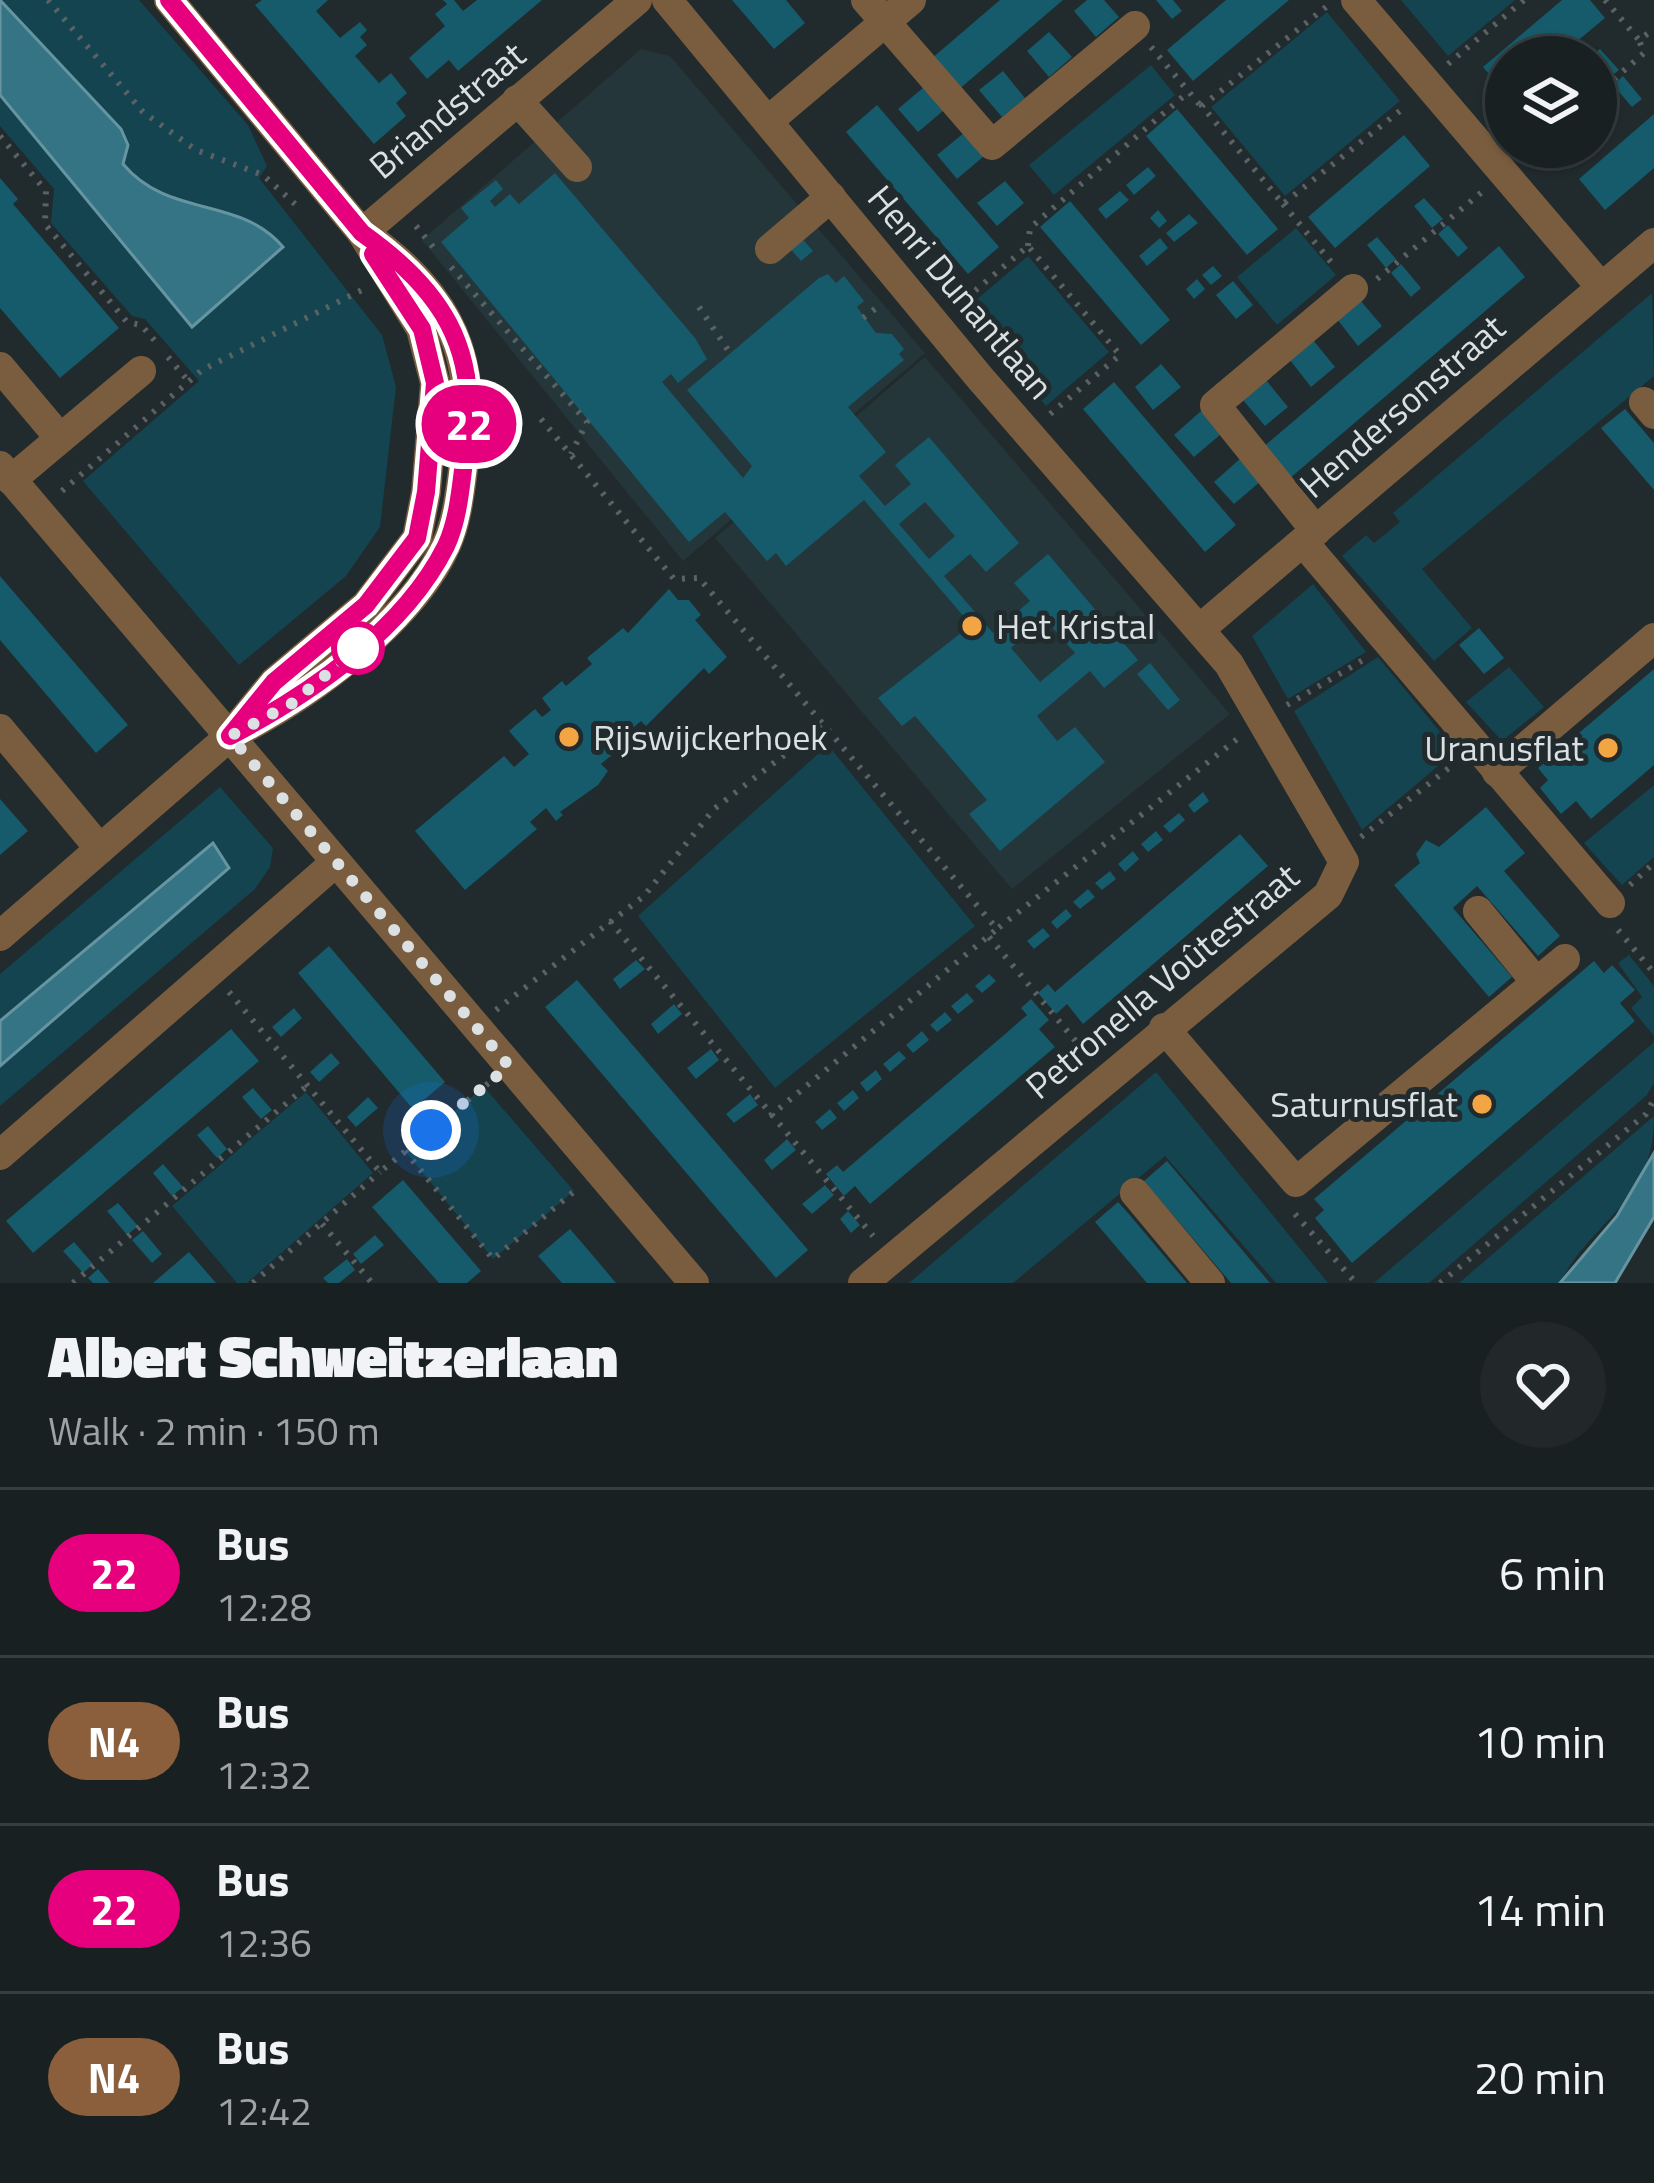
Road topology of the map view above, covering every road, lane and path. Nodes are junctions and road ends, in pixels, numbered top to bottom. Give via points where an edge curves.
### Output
1 (48, 0) edge
2 (637, 0) edge
3 (667, 0) edge
4 (911, 0) edge
5 (1332, 0) edge
6 (1356, 0) edge
7 (1524, 0) edge
8 (1605, 0) edge
9 (180, 4) edge
10 (875, 11) edge
11 (1135, 26) joint
12 (1654, 28) edge
13 (1639, 40) junction
14 (1617, 76) edge
15 (1428, 84) junction
16 (1186, 94) junction
17 (517, 100) junction
18 (1203, 107) junction
19 (768, 121) junction
20 (0, 136) edge
21 (577, 167) dead end
22 (1504, 173) junction
23 (831, 197) junction
24 (398, 203) junction
25 (1283, 204) junction
26 (298, 207) dead end
27 (362, 233) junction
28 (427, 241) junction
29 (1028, 246) junction
30 (770, 249) dead end
31 (1650, 253) edge
32 (393, 269) junction
33 (1601, 286) junction
34 (1353, 290) junction
35 (699, 307) dead end
36 (936, 324) junction
37 (730, 353) dead end
38 (0, 368) edge
39 (141, 370) dead end
40 (189, 382) junction
41 (541, 419) dead end
42 (1029, 433) junction
43 (58, 437) junction
44 (571, 454) junction
45 (6, 473) edge
46 (39, 511) junction
47 (1309, 537) junction
48 (1201, 629) junction
49 (1654, 638) edge
50 (1389, 644) junction
51 (1263, 719) junction
52 (822, 726) junction
53 (0, 729) edge
54 (230, 736) junction
55 (1476, 747) junction
56 (1497, 772) junction
57 (100, 849) junction
58 (1340, 853) junction
59 (336, 862) junction
60 (1610, 903) dead end
61 (1478, 911) dead end
62 (610, 921) junction
63 (998, 929) junction
64 (0, 936) edge
65 (988, 936) junction
66 (1564, 958) dead end
67 (211, 971) junction
68 (1536, 982) junction
69 (476, 1026) junction
70 (1164, 1028) junction
71 (1090, 1058) dead end
72 (509, 1066) junction
73 (308, 1085) junction
74 (1654, 1099) edge
75 (770, 1116) junction
76 (404, 1151) junction
77 (0, 1155) edge
78 (598, 1171) junction
79 (380, 1172) junction
80 (1135, 1193) dead end
81 (322, 1224) junction
82 (878, 1241) dead end
83 (73, 1283) edge
84 (254, 1283) edge
85 (372, 1283) edge
86 (694, 1283) edge
87 (863, 1283) edge
88 (1210, 1283) edge
89 (1440, 1283) edge

1 - 26 path via 143,112 196,150 263,175
2 - 17 street, Briandstraat
3 - 19 street, Henri Dunantlaan
4 - 10 street
5 - 18 path
6 - 15 street
7 - 15 path
8 - 13 path
9 - 27 street
10 - 11 street via 992,145
10 - 19 street
11 - 16 path
12 - 13 path
13 - 14 path via 1644,53
15 - 22 street
15 - 25 path
16 - 18 path
16 - 29 path via 1030,228
17 - 21 street
17 - 24 street, Briandstraat
18 - 25 path
19 - 23 street, Henri Dunantlaan
20 - 40 path via 46,191 44,224
22 - 33 street
22 - 34 path via 1364,290
23 - 30 street
23 - 36 street, Henri Dunantlaan
24 - 27 street, Briandstraat
24 - 28 path
25 - 34 path
27 - 32 street
28 - 32 path
28 - 44 path via 587,422
29 - 36 path
29 - 42 path via 1120,355
31 - 33 street, Hendersonstraat
32 - 40 path
32 - 54 street via 422,329 435,383 417,538 366,605 274,682
33 - 47 street, Hendersonstraat
34 - 47 street via 1215,405
35 - 37 path
36 - 42 street, Henri Dunantlaan
38 - 43 street
39 - 43 street
40 - 46 path
41 - 44 path
42 - 48 street, Henri Dunantlaan
43 - 45 street
44 - 52 path via 674,579 699,578
45 - 46 street
46 - 54 street
47 - 48 street, Hendersonstraat
47 - 50 street
48 - 51 street, Petronella Voûtestraat
49 - 56 street
50 - 51 path
50 - 55 street
51 - 58 street, Petronella Voûtestraat
51 - 63 path
52 - 62 path via 714,809 644,896
52 - 63 path
53 - 57 street
54 - 57 street
54 - 59 street
55 - 56 street
55 - 58 path
56 - 60 street
57 - 64 street
58 - 70 street, Petronella Voûtestraat via 1340,880 1328,895
59 - 67 street
59 - 69 street
61 - 68 street
62 - 69 path
62 - 75 path
63 - 65 path
65 - 71 path
65 - 75 path
66 - 68 street
67 - 73 path
67 - 77 street
68 - 70 street via 1295,1182
69 - 72 street
70 - 87 street, Petronella Voûtestraat
72 - 76 path
72 - 78 street
73 - 79 path
73 - 83 path
74 - 89 path via 1646,1114
75 - 82 path
76 - 78 path via 493,1259
76 - 79 path
78 - 86 street
79 - 81 path
80 - 88 street
81 - 84 path
81 - 85 path

